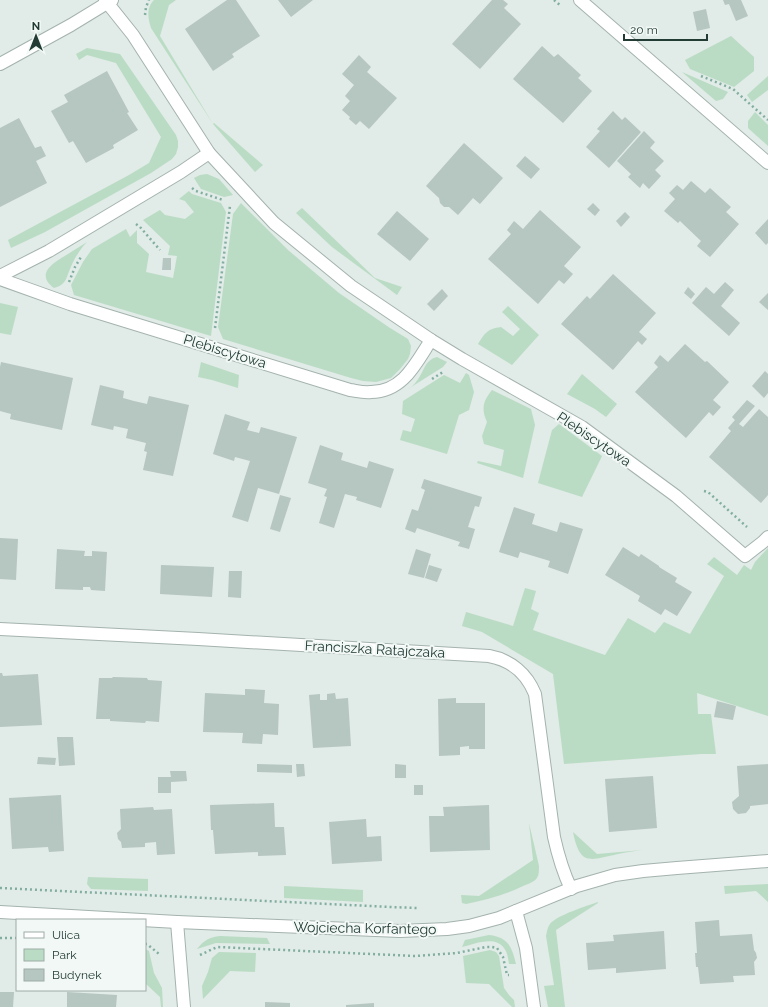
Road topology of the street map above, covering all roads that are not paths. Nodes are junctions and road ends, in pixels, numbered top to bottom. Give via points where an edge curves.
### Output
1 (580, 0) edge
2 (108, 1) edge
3 (0, 64) edge
4 (209, 153) junction
5 (768, 163) edge
6 (0, 277) edge
7 (431, 340) junction
8 (765, 540) edge
9 (0, 629) edge
10 (768, 861) edge
11 (571, 889) junction
12 (516, 911) junction
13 (0, 912) edge
14 (124, 919) edge
15 (146, 920) edge
16 (177, 922) junction
17 (184, 1007) edge
18 (534, 1007) edge

1 - 5 street
2 - 3 street via 71,25
2 - 4 street, Plebiscytowa via 133,35
4 - 6 street, Plebiscytowa via 49,251
4 - 7 street, Plebiscytowa via 274,223 351,286
6 - 7 street, Plebiscytowa via 70,304 362,392 387,390 406,378
7 - 8 street, Plebiscytowa via 582,427 676,496 744,556
9 - 11 street, Franciszka Ratajczaka via 489,656 505,660 526,677 535,694 554,837 559,859
10 - 11 street, Wojciecha Korfantego via 622,874
11 - 12 street, Wojciecha Korfantego
12 - 16 street, Wojciecha Korfantego via 462,928 446,930 407,931
12 - 18 street via 526,948
13 - 14 street, Wojciecha Korfantego
15 - 16 street, Wojciecha Korfantego
16 - 17 street

